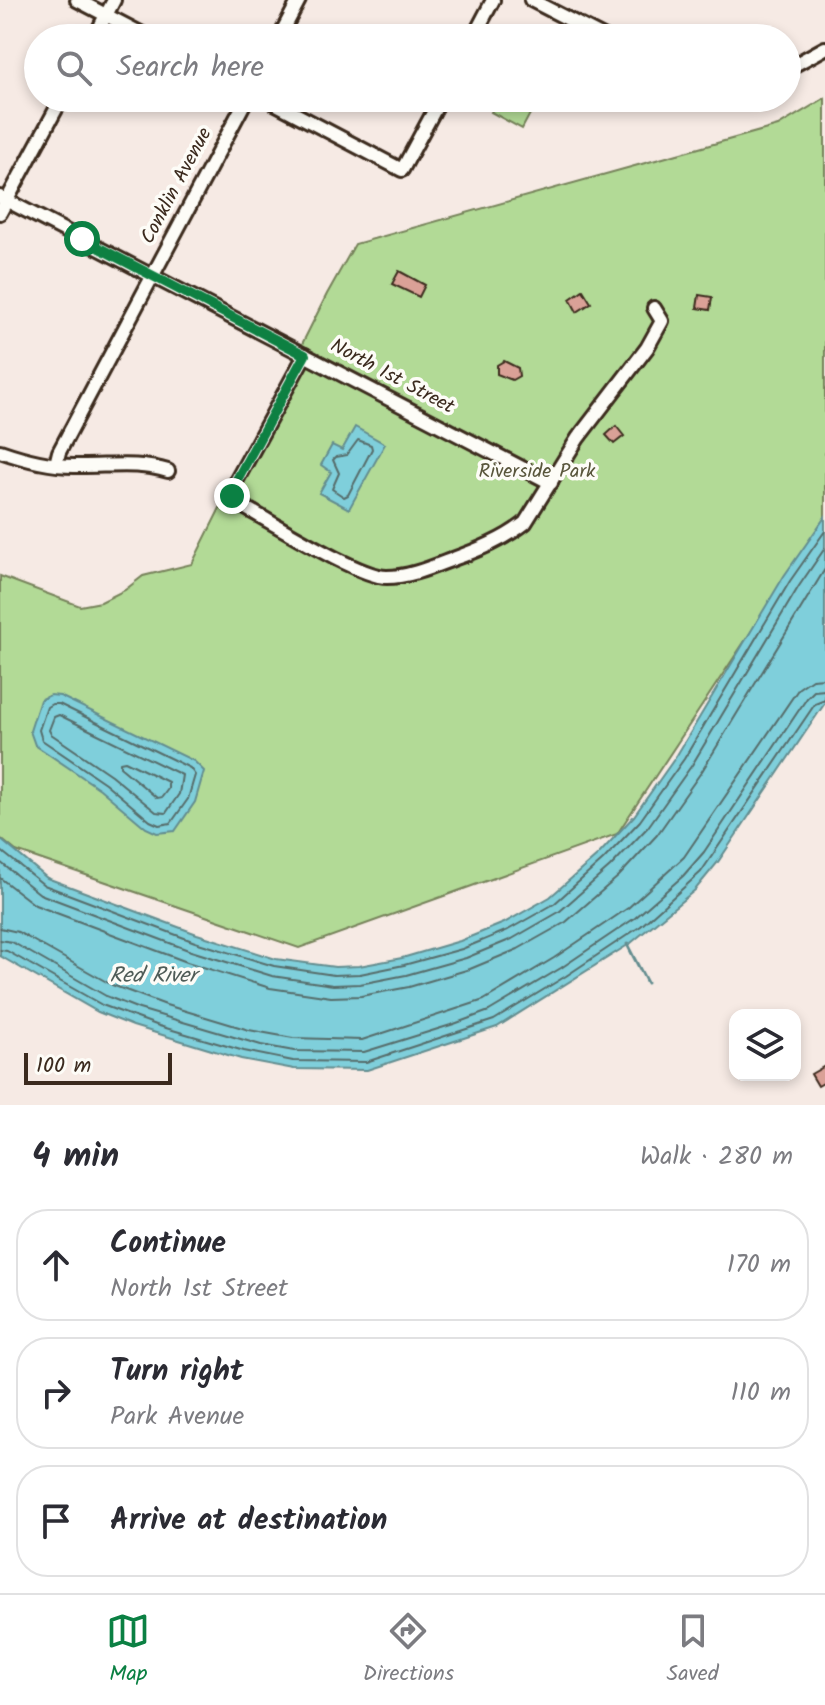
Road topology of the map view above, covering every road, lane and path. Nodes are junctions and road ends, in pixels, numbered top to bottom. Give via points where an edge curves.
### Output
1 (77, 0) edge
2 (114, 0) edge
3 (299, 0) edge
4 (493, 0) edge
5 (531, 0) edge
6 (106, 15) junction
7 (101, 24) edge
8 (123, 24) edge
9 (286, 24) edge
10 (480, 24) edge
11 (578, 24) edge
12 (825, 48) edge
13 (801, 61) edge
14 (54, 112) edge
15 (240, 112) edge
16 (292, 112) edge
17 (433, 112) edge
18 (3, 199) edge
19 (0, 213) edge
20 (152, 276) junction
21 (654, 308) dead end
22 (305, 355) junction
23 (0, 451) edge
24 (56, 464) junction
25 (168, 471) dead end
26 (551, 483) junction

1 - 6 street
2 - 6 street
3 - 9 street
4 - 10 street
5 - 11 street
6 - 7 street
6 - 8 street
12 - 13 street
14 - 18 street
15 - 20 street, Conklin Avenue
16 - 17 street via 402,170
18 - 19 street
18 - 20 street, North 1st Street
20 - 22 street, North 1st Street
20 - 24 street, Conklin Avenue
21 - 26 street via 662,321 647,348 578,438
22 - 26 street, North 1st Street
22 - 26 street via 232,496 362,571 385,577 476,551 525,523
23 - 24 street
24 - 25 street via 140,465

